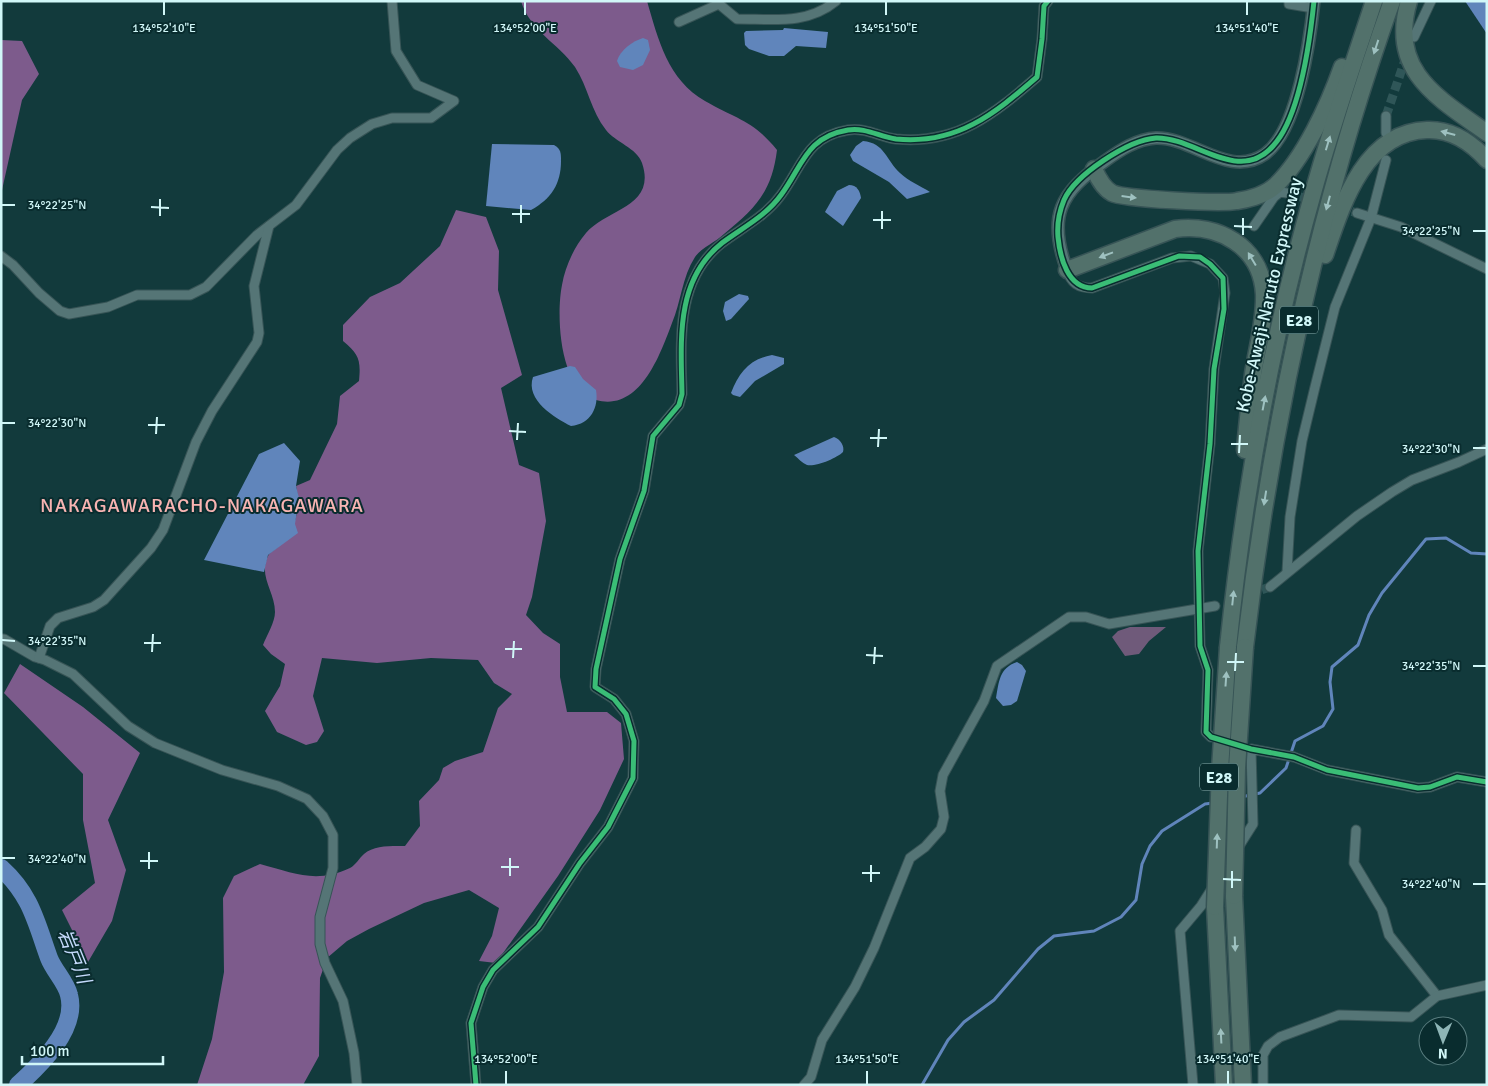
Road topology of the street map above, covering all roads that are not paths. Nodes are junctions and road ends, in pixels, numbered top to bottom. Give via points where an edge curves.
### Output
1 (392, 1) edge
2 (836, 1) edge
3 (1289, 1) edge
4 (1364, 1) edge
5 (1374, 1) edge
6 (1392, 1) edge
7 (1409, 1) edge
8 (1432, 1) edge
9 (1047, 3) edge
10 (1313, 5) edge
11 (679, 22) dead end
12 (1414, 37) dead end
13 (1386, 116) tunnel mouth
14 (1386, 133) dead end
15 (1487, 133) edge
16 (1386, 160) dead end
17 (1487, 160) edge
18 (1094, 169) junction
19 (1287, 193) dead end
20 (1357, 213) tunnel mouth
21 (1371, 218) junction
22 (269, 226) junction
23 (1254, 226) dead end
24 (1, 256) edge
25 (1487, 269) edge
26 (1068, 270) junction
27 (1487, 449) edge
28 (1268, 478) junction
29 (1236, 566) junction
30 (1287, 572) junction
31 (1270, 587) tunnel mouth
32 (1215, 606) dead end
33 (1200, 610) junction
34 (1, 639) edge
35 (39, 658) junction
36 (1211, 737) dead end
37 (1487, 782) edge
38 (1356, 830) dead end
39 (1487, 985) edge
40 (1437, 996) junction
41 (357, 1085) edge
42 (476, 1085) edge
43 (804, 1085) edge
44 (1193, 1085) edge
45 (1224, 1085) edge
46 (1244, 1085) edge
47 (1263, 1085) edge

1 - 22 street via 396,51 417,85 454,101 431,118 392,118 372,124 350,138 337,150 296,205
2 - 11 street via 823,12 799,19 737,19 719,4
3 - 10 street via 1289,4
18 -> 4 highway via 1099,180 1111,192 1131,198 1234,202 1263,194 1286,174 1318,120
29 -> 5 highway, Kobe-Awaji-Naruto Expressway / E28 via 1252,463 1288,290 1334,120
6 -> 28 highway, Kobe-Awaji-Naruto Expressway / E28 via 1330,198 1305,296
7 - 15 highway via 1405,45 1417,76 1444,102
8 - 12 street
9 - 42 street via 1036,77 994,113 971,126 918,140 894,139 866,130 849,129 822,138 809,148 781,195 767,211 720,244 697,272 688,292 681,323 682,394 679,405 653,436 644,492 620,559 596,669 596,687 614,699 626,714 634,741 633,778 608,828 580,863 538,927 493,970 483,987 471,1023
10 - 18 street via 1305,62 1293,107 1280,136 1263,155 1233,161 1182,143 1156,138 1131,145
13 - 14 street
16 - 21 street
17 -> 28 highway via 1466,140 1432,130 1418,130 1394,138 1370,158 1348,196 1311,298
18 - 26 street via 1071,188 1060,213 1058,239
19 - 23 street via 1280,192 1274,197
20 - 21 street
21 - 25 street via 1401,227
21 - 30 street via 1335,307 1304,432 1290,517
22 - 24 street via 206,287 190,295 137,295 108,307 69,314 60,311 38,293
22 - 35 street via 254,286 257,342 196,442 163,530 104,600 93,608 58,618 50,626
29 -> 26 highway via 1248,422 1264,304 1261,280 1251,257 1225,234 1188,227 1175,229
26 - 33 street via 1075,284 1092,288 1186,255 1200,257 1223,278 1224,309 1214,369 1210,444 1198,551
27 - 30 street via 1412,480 1392,492
28 -> 46 highway, Kobe-Awaji-Naruto Expressway / E28, bridge via 1245,647 1237,768 1234,896
45 -> 29 highway, Kobe-Awaji-Naruto Expressway / E28, bridge via 1215,907 1220,769
30 - 31 street
32 - 33 street
33 - 36 street via 1200,646 1208,670 1206,732
33 - 43 street via 1109,624 1086,617 1069,617 997,666 984,701 943,776 940,791 944,817 941,829 910,858 874,948 855,987 822,1040 811,1077
34 - 35 street
35 - 41 street via 72,674 128,726 155,743 307,799 323,816 333,835 333,868 320,917 320,944 324,963 343,1001
37 - 44 street via 1457,777 1418,788 1327,770 1294,757 1251,749 1252,824 1201,906 1180,931
38 - 40 street via 1354,863 1382,910 1388,935
39 - 40 street
40 - 47 street via 1411,1017 1339,1015 1280,1037 1268,1046 1263,1055

